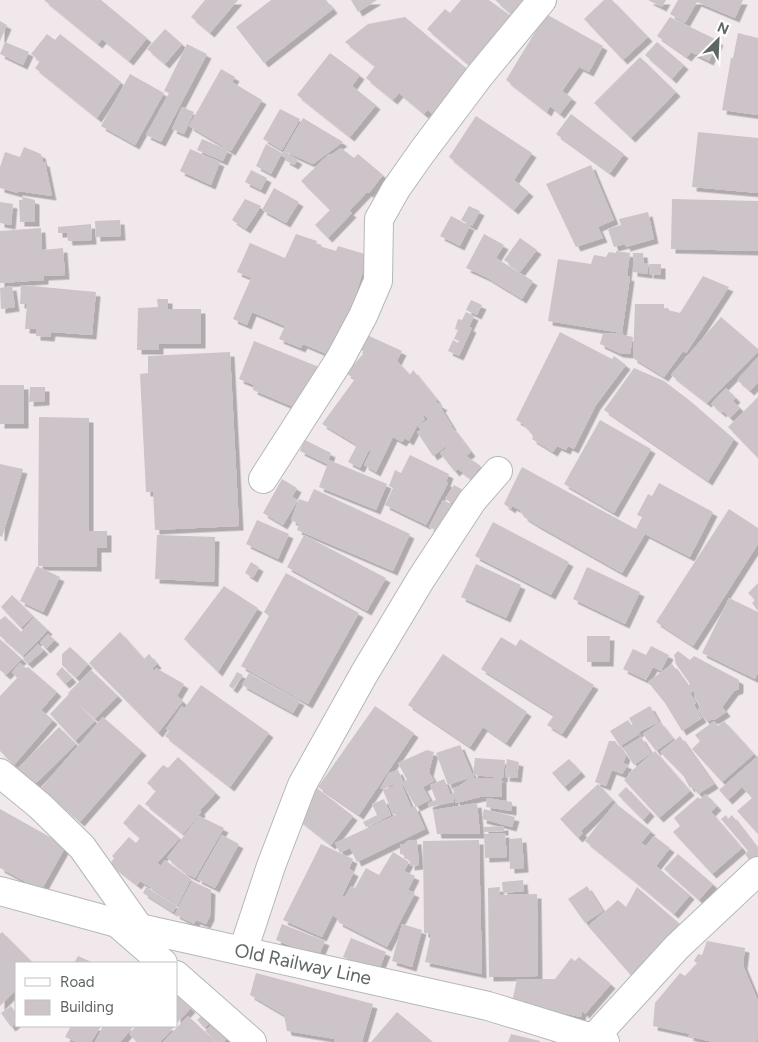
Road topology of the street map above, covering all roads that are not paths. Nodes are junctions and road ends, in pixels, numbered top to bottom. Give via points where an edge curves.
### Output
1 (542, 0) edge
2 (498, 471) dead end
3 (263, 479) dead end
4 (0, 772) edge
5 (755, 883) edge
6 (0, 891) edge
7 (128, 925) junction
8 (243, 951) junction
9 (162, 962) edge
10 (178, 977) edge
11 (596, 1041) edge
12 (252, 1042) edge

1 - 3 street via 422,152 379,219 378,281 363,316 340,359
2 - 8 street via 472,501 421,579 302,784
4 - 7 street via 82,847
5 - 11 street via 677,947
6 - 7 street, Old Railway Line
7 - 8 street, Old Railway Line
7 - 9 street
8 - 11 street, Old Railway Line via 488,1006
10 - 12 street

